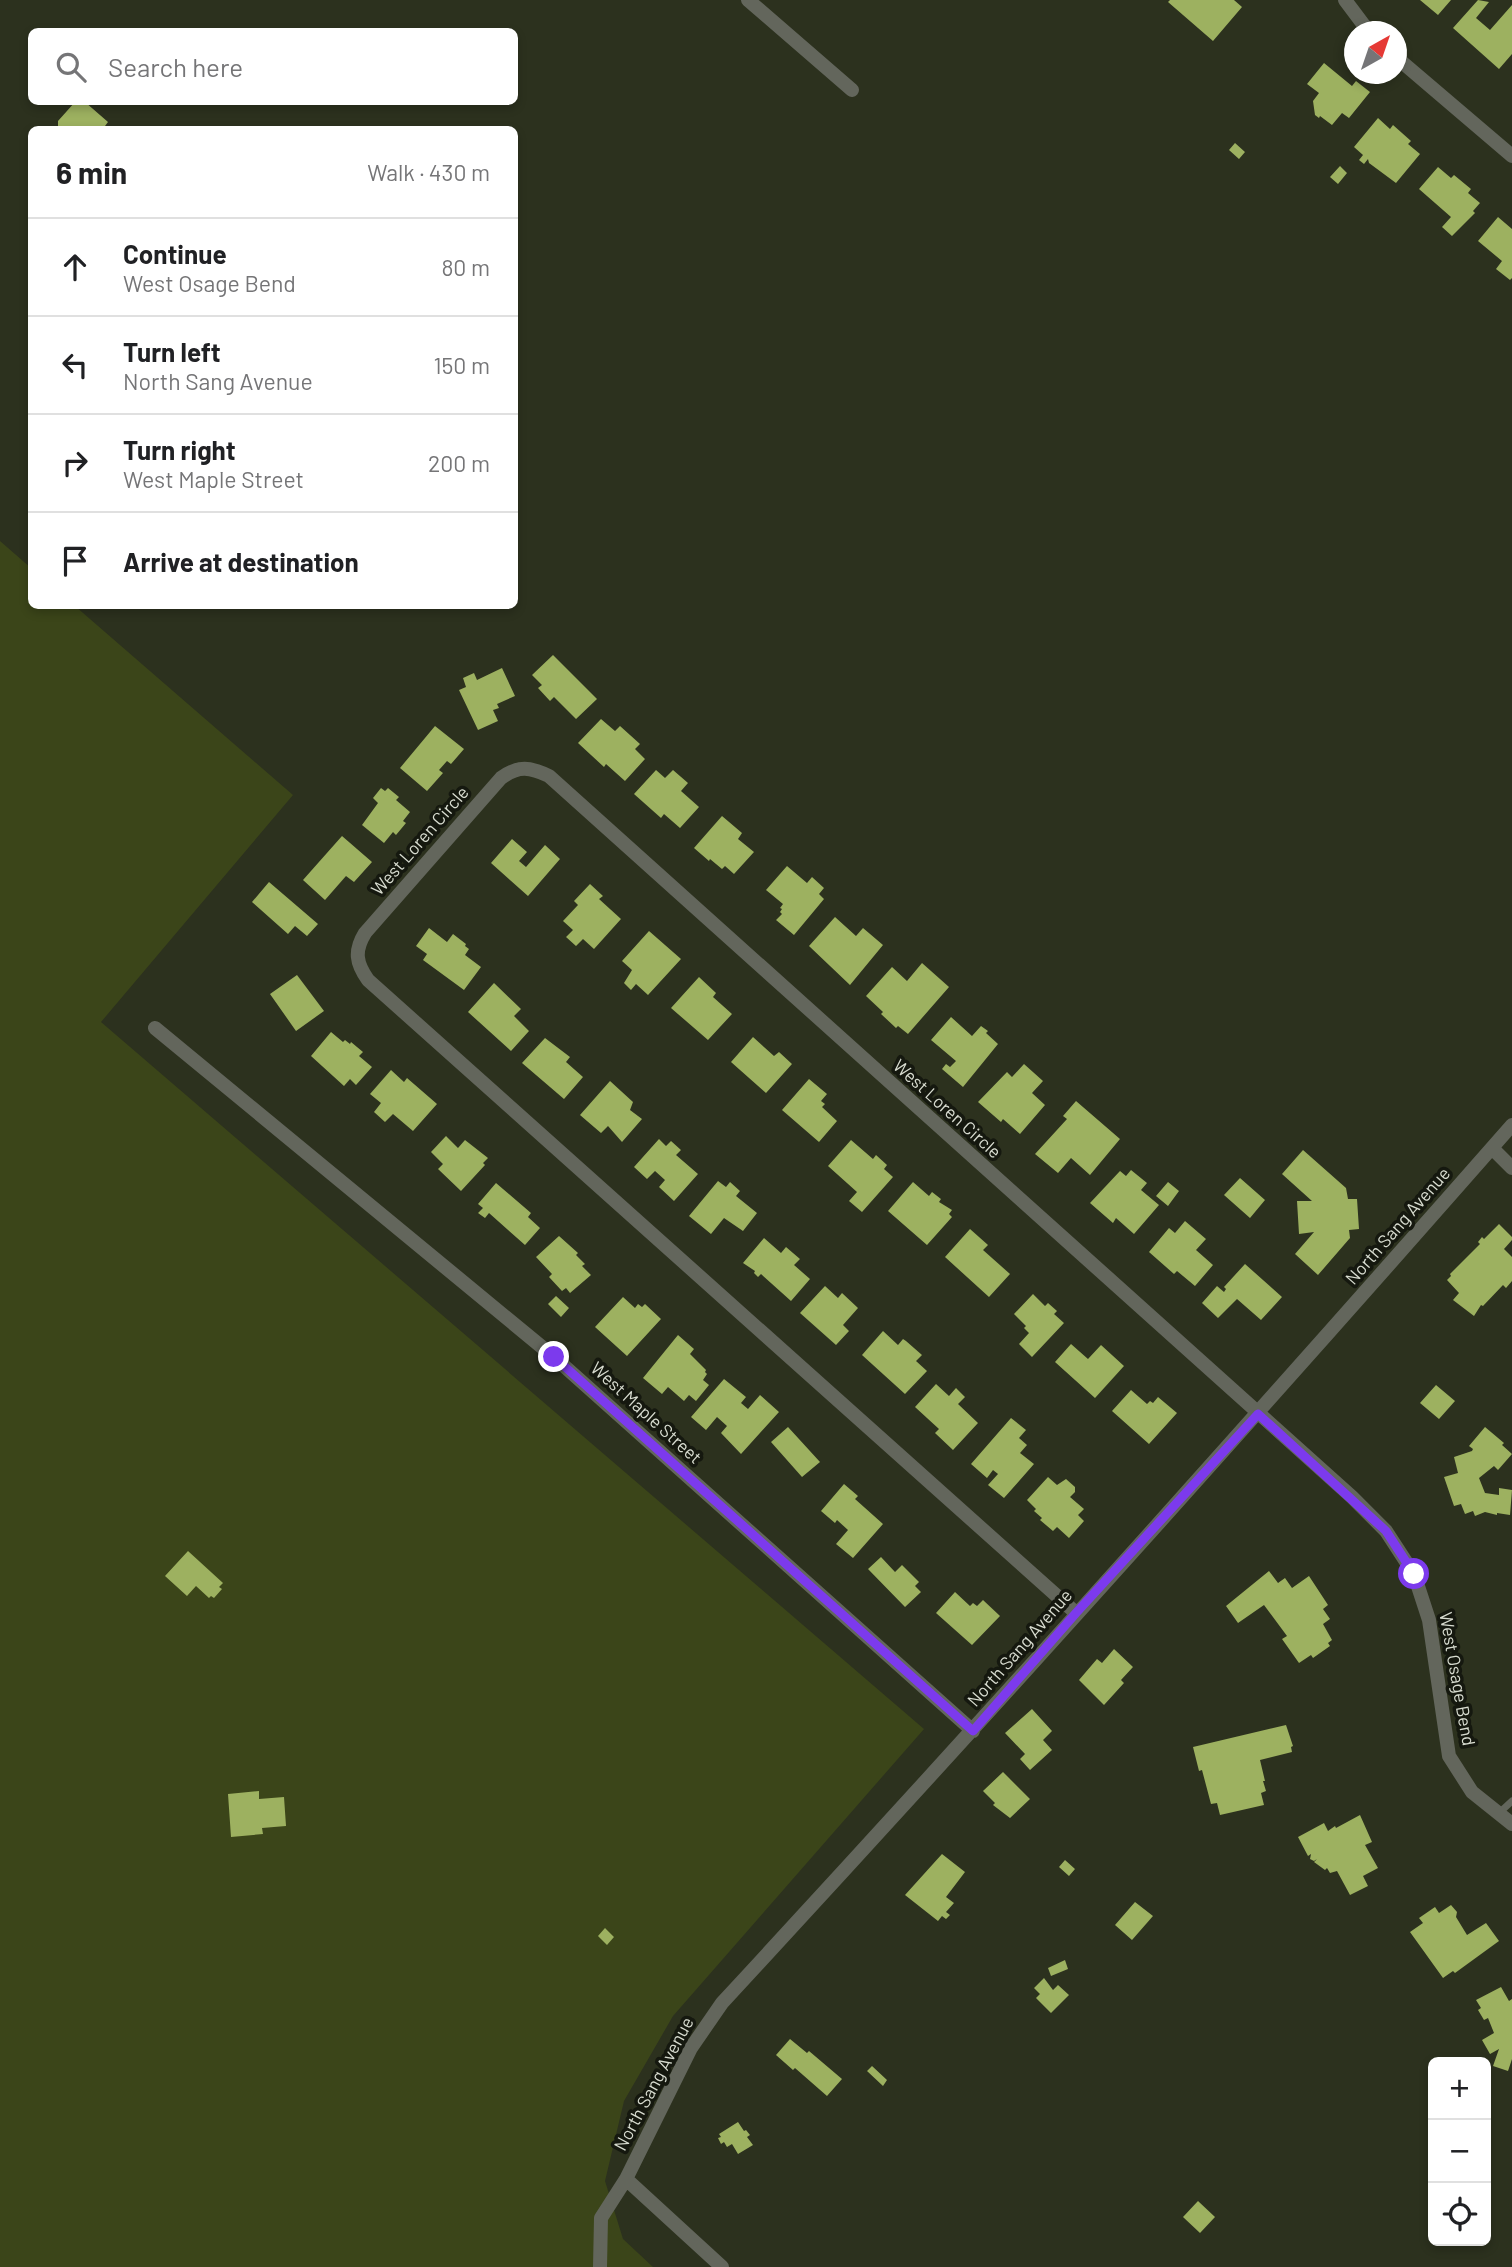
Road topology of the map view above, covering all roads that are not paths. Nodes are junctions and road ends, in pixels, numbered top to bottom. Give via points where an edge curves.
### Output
1 (748, 0) edge
2 (1345, 0) edge
3 (1361, 21) edge
4 (1407, 66) edge
5 (852, 90) dead end
6 (1512, 156) edge
7 (155, 1028) dead end
8 (1512, 1125) edge
9 (1492, 1148) junction
10 (1512, 1168) edge
11 (1258, 1414) junction
12 (1076, 1613) junction
13 (973, 1731) junction
14 (1512, 1801) edge
15 (1499, 1813) junction
16 (1512, 1824) edge
17 (626, 2179) junction
18 (600, 2267) edge
19 (722, 2267) edge

1 - 5 street
2 - 3 street
4 - 6 street
7 - 13 street, West Maple Street via 554,1357
8 - 9 street, North Sang Avenue
9 - 10 street
9 - 11 street, North Sang Avenue
11 - 12 street, North Sang Avenue
11 - 12 street, West Loren Circle via 549,776 523,767 501,778 365,933 356,956 359,969
11 - 15 street, West Osage Bend via 1386,1531 1414,1574 1429,1620 1450,1756 1472,1792
12 - 13 street, North Sang Avenue
13 - 17 street, North Sang Avenue via 722,2003 691,2048
14 - 15 lane
15 - 16 street, West Osage Bend
17 - 18 street, North Sang Avenue via 601,2218
17 - 19 street

